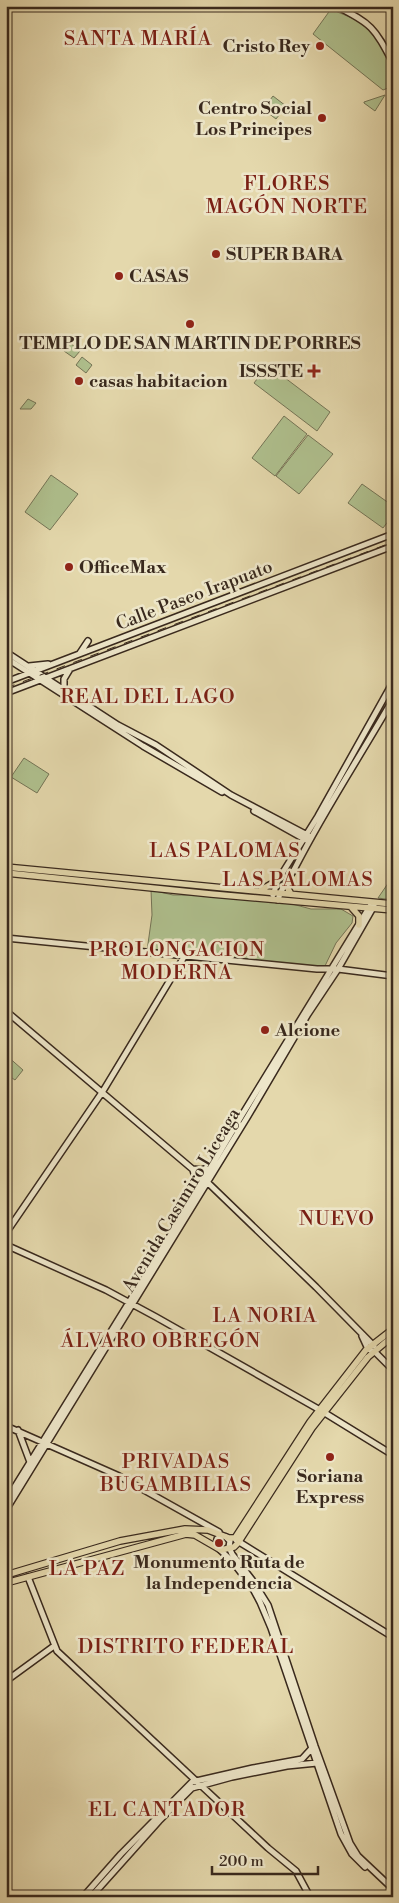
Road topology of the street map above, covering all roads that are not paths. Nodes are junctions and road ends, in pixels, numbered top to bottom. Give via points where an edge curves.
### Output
1 (336, 6) edge
2 (393, 63) edge
3 (393, 534) edge
4 (393, 546) edge
5 (88, 641) dead end
6 (80, 653) junction
7 (6, 655) edge
8 (51, 664) junction
9 (29, 666) junction
10 (70, 669) junction
11 (36, 672) junction
12 (30, 673) junction
13 (47, 678) junction
14 (41, 680) junction
15 (6, 682) edge
16 (393, 682) edge
17 (64, 689) junction
18 (6, 694) edge
19 (393, 699) edge
20 (307, 838) junction
21 (6, 867) edge
22 (6, 873) edge
23 (278, 880) junction
24 (286, 882) junction
25 (260, 890) junction
26 (276, 892) junction
27 (291, 894) junction
28 (275, 900) junction
29 (393, 904) edge
30 (372, 905) junction
31 (351, 907) junction
32 (393, 910) edge
33 (359, 925) junction
34 (6, 938) edge
35 (184, 957) junction
36 (342, 961) junction
37 (317, 969) junction
38 (335, 969) junction
39 (346, 971) junction
40 (393, 976) edge
41 (325, 982) junction
42 (6, 1011) edge
43 (103, 1091) junction
44 (213, 1167) junction
45 (192, 1168) junction
46 (205, 1180) junction
47 (198, 1189) junction
48 (217, 1191) junction
49 (6, 1233) edge
50 (6, 1244) edge
51 (131, 1303) junction
52 (393, 1329) edge
53 (393, 1336) edge
54 (373, 1350) junction
55 (393, 1370) edge
56 (322, 1411) junction
57 (6, 1426) edge
58 (18, 1430) junction
59 (45, 1442) junction
60 (393, 1455) edge
61 (30, 1462) junction
62 (33, 1468) junction
63 (6, 1501) edge
64 (6, 1510) edge
65 (224, 1536) junction
66 (237, 1540) junction
67 (229, 1547) junction
68 (219, 1549) junction
69 (6, 1575) edge
70 (28, 1577) junction
71 (6, 1583) edge
72 (254, 1586) junction
73 (393, 1637) edge
74 (54, 1646) junction
75 (6, 1681) edge
76 (314, 1750) junction
77 (304, 1763) junction
78 (317, 1763) junction
79 (198, 1783) junction
80 (370, 1870) junction
81 (393, 1889) edge
82 (393, 1893) edge
83 (83, 1897) edge
84 (90, 1897) edge
85 (310, 1897) edge

1 - 2 main road via 368,24 380,38
3 - 6 main road, Calle Paseo Irapuato
4 - 10 main road, Calle Paseo Irapuato
5 - 6 main road
6 - 8 main road, Calle Paseo Irapuato
7 - 9 main road
7 - 12 main road
8 - 9 main road
8 - 11 main road, Calle Paseo Irapuato
9 - 11 main road
10 - 13 main road, Calle Paseo Irapuato
10 - 17 main road via 64,679
11 - 12 main road, Calle Paseo Irapuato
11 - 13 main road
12 - 14 main road
12 - 15 main road, Calle Paseo Irapuato
13 - 14 main road, Calle Paseo Irapuato
13 - 17 main road
14 - 18 main road, Calle Paseo Irapuato
14 - 20 main road via 143,746 265,818
16 - 20 main road
17 - 20 main road via 232,795
19 - 20 main road
20 - 23 main road
20 - 24 main road
21 - 25 main road
22 - 28 main road
23 - 25 main road
23 - 26 main road
24 - 26 main road
24 - 27 main road
25 - 26 main road
26 - 27 main road
26 - 28 main road
27 - 30 main road
28 - 31 main road
29 - 30 main road
30 - 31 main road
30 - 32 main road
30 - 33 main road, Avenida Casimiro Liceaga
30 - 36 main road, Avenida Casimiro Liceaga
31 - 33 main road via 360,916
33 - 38 main road, Avenida Casimiro Liceaga
34 - 35 main road
35 - 37 main road
35 - 43 main road
36 - 38 main road, Avenida Casimiro Liceaga
36 - 39 main road
37 - 38 main road
37 - 41 main road
38 - 39 main road
38 - 41 main road, Avenida Casimiro Liceaga
38 - 44 main road, Avenida Casimiro Liceaga
39 - 40 main road
41 - 44 main road, Avenida Casimiro Liceaga
42 - 43 main road
43 - 45 main road
43 - 49 main road
44 - 45 main road
44 - 46 main road, Avenida Casimiro Liceaga
44 - 48 main road
45 - 46 main road
45 - 47 main road
46 - 47 main road, Avenida Casimiro Liceaga
46 - 48 main road
46 - 51 main road, Avenida Casimiro Liceaga
47 - 51 main road, Avenida Casimiro Liceaga
48 - 54 main road via 316,1287
50 - 51 main road
51 - 56 main road
51 - 59 main road, Avenida Casimiro Liceaga
52 - 54 main road
53 - 54 main road
54 - 55 main road
54 - 56 main road
56 - 60 main road
56 - 66 main road
57 - 58 main road
58 - 59 main road
58 - 61 main road
59 - 61 main road, Avenida Casimiro Liceaga
59 - 62 main road, Avenida Casimiro Liceaga
59 - 65 main road via 119,1476
61 - 62 main road
61 - 63 main road, Avenida Casimiro Liceaga
62 - 64 main road, Avenida Casimiro Liceaga
65 - 66 main road
65 - 67 main road via 230,1541
65 - 68 main road via 217,1539
65 - 69 main road via 208,1530 185,1529 120,1542
66 - 67 main road via 234,1547
66 - 73 main road
67 - 68 main road
67 - 72 main road
68 - 70 main road via 195,1535 186,1534
68 - 72 main road
70 - 71 main road
70 - 74 main road
72 - 76 main road via 273,1617
74 - 75 main road
74 - 79 main road
76 - 77 main road
76 - 78 main road
76 - 79 main road via 302,1759
76 - 80 main road via 350,1843
77 - 78 main road
77 - 79 main road
78 - 80 main road via 346,1845
79 - 83 main road via 189,1785
79 - 84 main road
79 - 85 main road via 268,1848 290,1864
80 - 81 main road
80 - 82 main road

